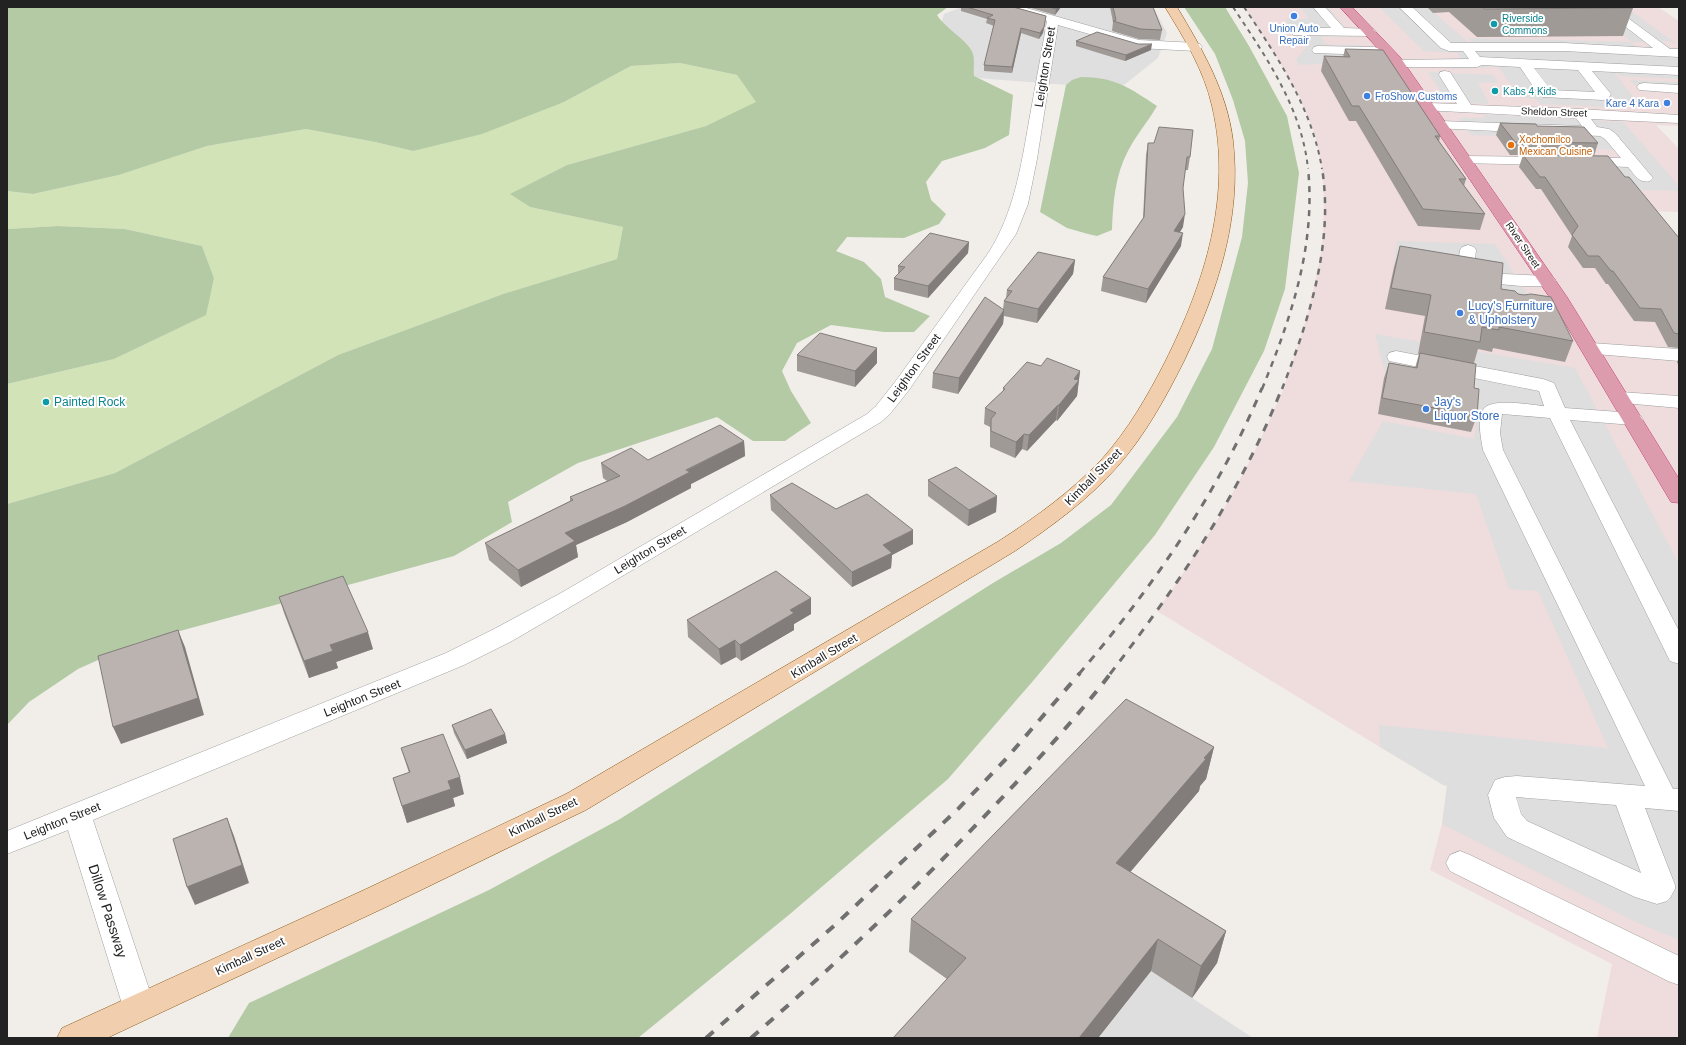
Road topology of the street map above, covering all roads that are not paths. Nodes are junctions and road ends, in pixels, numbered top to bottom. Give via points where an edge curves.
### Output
1 (1010, 7) edge
2 (1171, 7) edge
3 (1405, 7) edge
4 (1606, 7) edge
5 (1322, 11) edge
6 (1350, 11) edge
7 (1053, 20) junction
8 (1297, 32) dead end
9 (1341, 32) junction
10 (1370, 32) junction
11 (1196, 47) junction
12 (1466, 47) junction
13 (1318, 50) dead end
14 (1666, 52) junction
15 (1679, 53) edge
16 (1393, 57) junction
17 (1477, 61) junction
18 (1524, 64) junction
19 (1582, 66) junction
20 (1679, 71) edge
21 (1444, 75) dead end
22 (1644, 87) dead end
23 (1679, 89) edge
24 (1428, 107) junction
25 (1466, 108) junction
26 (1502, 110) junction
27 (1579, 113) junction
28 (1679, 119) edge
29 (1440, 125) junction
30 (1513, 128) junction
31 (1593, 131) junction
32 (1464, 160) junction
33 (1632, 163) junction
34 (1645, 178) dead end
35 (1468, 250) dead end
36 (1504, 279) junction
37 (1547, 281) junction
38 (1514, 295) edge
39 (1591, 349) junction
40 (1619, 351) junction
41 (1679, 355) edge
42 (1396, 357) dead end
43 (1679, 366) edge
44 (1620, 398) junction
45 (1679, 402) edge
46 (1557, 413) junction
47 (1633, 420) junction
48 (1678, 495) edge
49 (1679, 655) edge
50 (1626, 795) junction
51 (1671, 799) edge
52 (77, 815) junction
53 (7, 843) edge
54 (1460, 863) dead end
55 (1679, 971) edge
56 (138, 1007) junction
57 (73, 1038) edge

1 - 7 street
2 - 11 main road, Kimball Street
3 - 12 street via 1445,45
4 - 14 street
5 - 6 street
5 - 9 street
6 - 10 highway, River Street
7 - 11 street via 1138,44
7 - 52 street, Leighton Street via 1030,159 1014,221 996,253 883,410 844,436 496,639 455,659
8 - 9 street
9 - 10 street
10 - 16 highway, River Street
11 - 56 main road, Kimball Street via 1215,91 1228,159 1221,238 1200,306 1162,386 1135,432 1086,487 1040,524 1007,546 595,791 402,885
12 - 14 street via 1564,47
12 - 17 street
13 - 16 street
14 - 15 street
16 - 17 street via 1472,64
16 - 24 highway, River Street
17 - 18 street
18 - 19 street
18 - 19 street via 1546,93 1603,96
19 - 20 street
21 - 25 street
22 - 23 street
24 - 25 street, Sheldon Street
24 - 29 highway, River Street
25 - 26 street, Sheldon Street
26 - 27 street, Sheldon Street
26 - 30 street
27 - 28 street, Sheldon Street
27 - 31 street
29 - 30 street
29 - 32 highway, River Street
30 - 31 street
31 - 33 street via 1604,132 1610,136
32 - 33 street
32 - 37 highway, River Street
33 - 34 street
35 - 36 street via 1468,274
36 - 37 street
36 - 38 street
37 - 39 highway, River Street
39 - 40 street
39 - 44 highway, River Street
40 - 41 street
40 - 43 street
42 - 46 street via 1547,387
44 - 45 street
44 - 47 highway, River Street
46 - 47 street
46 - 49 street
46 - 51 street via 1493,409 1490,433 1493,450
47 - 48 highway, River Street
50 - 50 street via 1509,786 1502,795 1508,818 1517,829 1657,892 1660,884
50 - 51 street
52 - 53 street, Leighton Street
52 - 56 street, Dillow Passway
54 - 55 street
56 - 57 main road, Kimball Street

